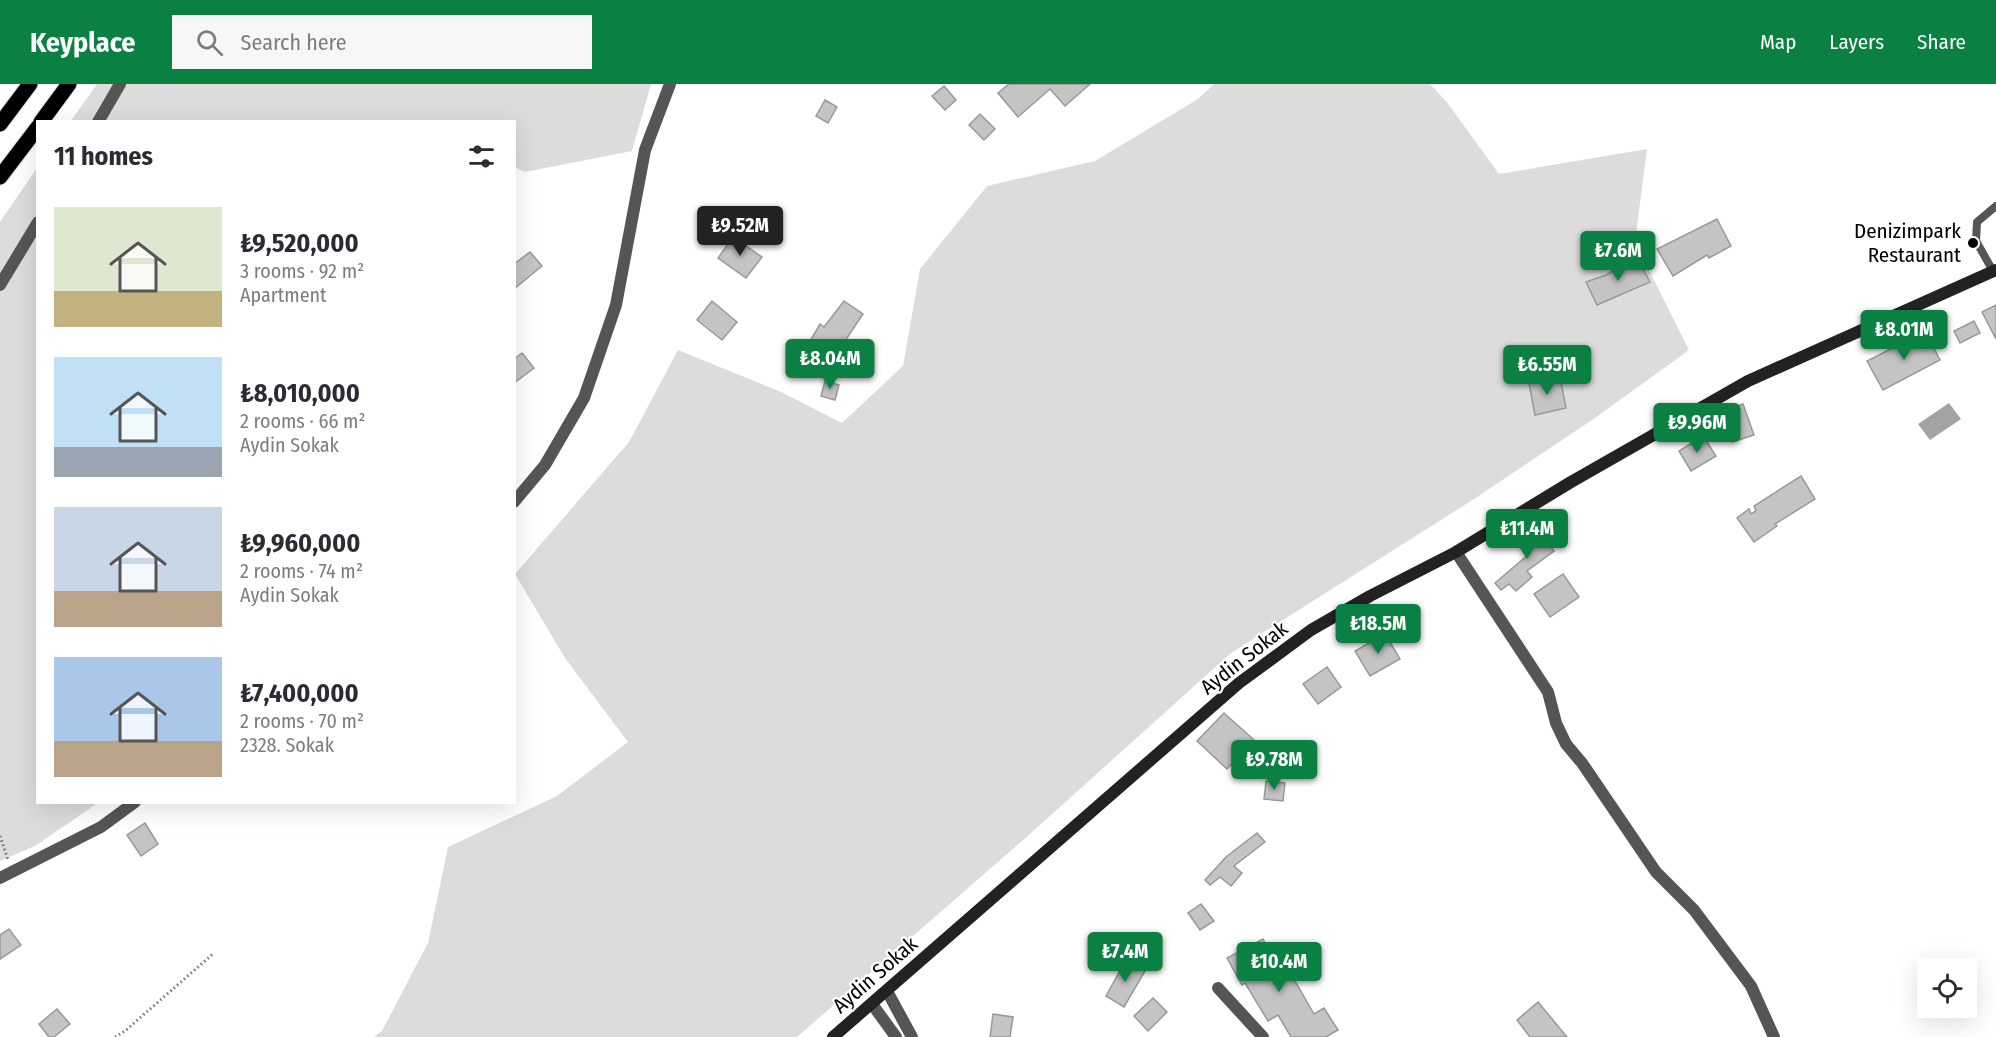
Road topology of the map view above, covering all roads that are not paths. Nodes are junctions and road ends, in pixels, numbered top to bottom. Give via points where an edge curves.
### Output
1 (30, 84) edge
2 (69, 84) edge
3 (120, 84) edge
4 (670, 84) edge
5 (42, 120) edge
6 (99, 120) edge
7 (0, 124) edge
8 (36, 130) edge
9 (0, 177) edge
10 (1996, 206) edge
11 (36, 225) edge
12 (1995, 270) edge
13 (0, 285) edge
14 (516, 500) edge
15 (1456, 552) junction
16 (132, 804) edge
17 (0, 878) edge
18 (1218, 988) dead end
19 (887, 991) junction
20 (872, 1004) junction
21 (833, 1037) edge
22 (896, 1037) edge
23 (912, 1037) edge
24 (1263, 1037) edge
25 (1774, 1037) edge

1 - 7 main road
2 - 5 main road
3 - 6 street
4 - 14 street via 645,150 616,305 584,398 545,465
8 - 9 main road
10 - 12 lane via 1977,222 1976,241
11 - 13 street
12 - 15 street, Aydin Sokak via 1748,381
15 - 19 street, Aydin Sokak via 1311,630 1239,683
15 - 25 street via 1548,692 1566,744 1656,872 1694,910 1751,986
16 - 17 street via 101,827
18 - 24 street
19 - 20 street, Aydin Sokak
19 - 23 street
20 - 21 street, Aydin Sokak
20 - 22 street

